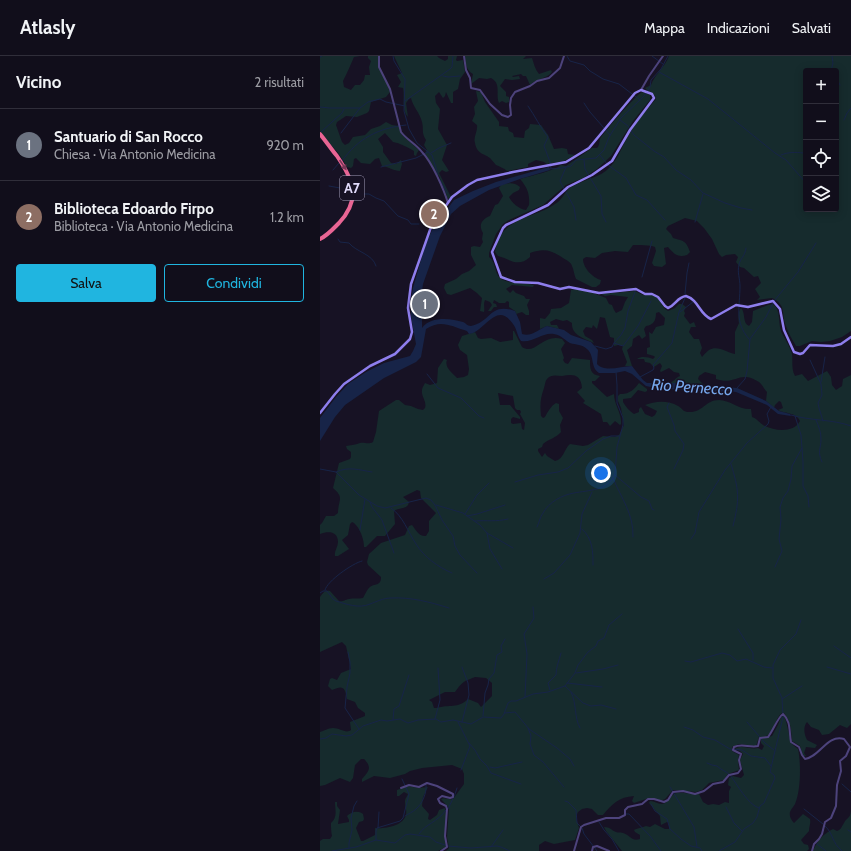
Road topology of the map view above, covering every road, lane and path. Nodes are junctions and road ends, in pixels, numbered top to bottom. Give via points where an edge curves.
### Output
1 (379, 56) edge
2 (464, 56) edge
3 (564, 56) edge
4 (662, 56) edge
5 (643, 90) junction
6 (320, 134) edge
7 (448, 204) junction
8 (320, 239) edge
9 (851, 336) edge
10 (320, 413) edge
11 (850, 747) edge
12 (401, 788) dead end
13 (441, 851) edge
14 (574, 851) edge
15 (592, 851) edge
16 (609, 851) edge
17 (812, 851) edge

1 - 7 street via 379,67 390,89 402,132 423,152
2 - 3 street via 470,88 480,90 490,104 505,117 511,115 511,98 515,92 536,81 549,78 560,68
4 - 5 street
5 - 7 main road via 635,93 589,148 566,162 478,180 456,194
5 - 9 main road via 652,94 654,98 630,130 612,161 571,185 547,205 503,228 492,252 501,278 599,293 636,290 658,297 668,308 679,298 686,296 695,301 703,314 711,319 736,305 748,308 773,301 780,309 784,330 794,352 800,354 810,345 833,346
6 -> 8 highway, A7 via 348,173 353,195 347,214 330,233
7 - 10 main road via 431,227 411,284 408,308 412,332 410,339 395,354 370,366 350,380
11 - 14 street via 844,739 833,739 814,756 805,759 800,747 791,742 788,723 782,714 770,735 761,738 758,746 734,747 734,750 742,754 739,760 741,769 738,773 728,775 723,782 713,784 704,791 695,794 673,792 664,802 648,800 628,807 625,815 621,817 606,818 584,825 581,827
11 - 17 street via 840,761 836,806
12 - 13 street via 408,785 419,787 427,783 453,794 450,798 442,796 438,799 447,809 447,847
15 - 16 street via 597,846

